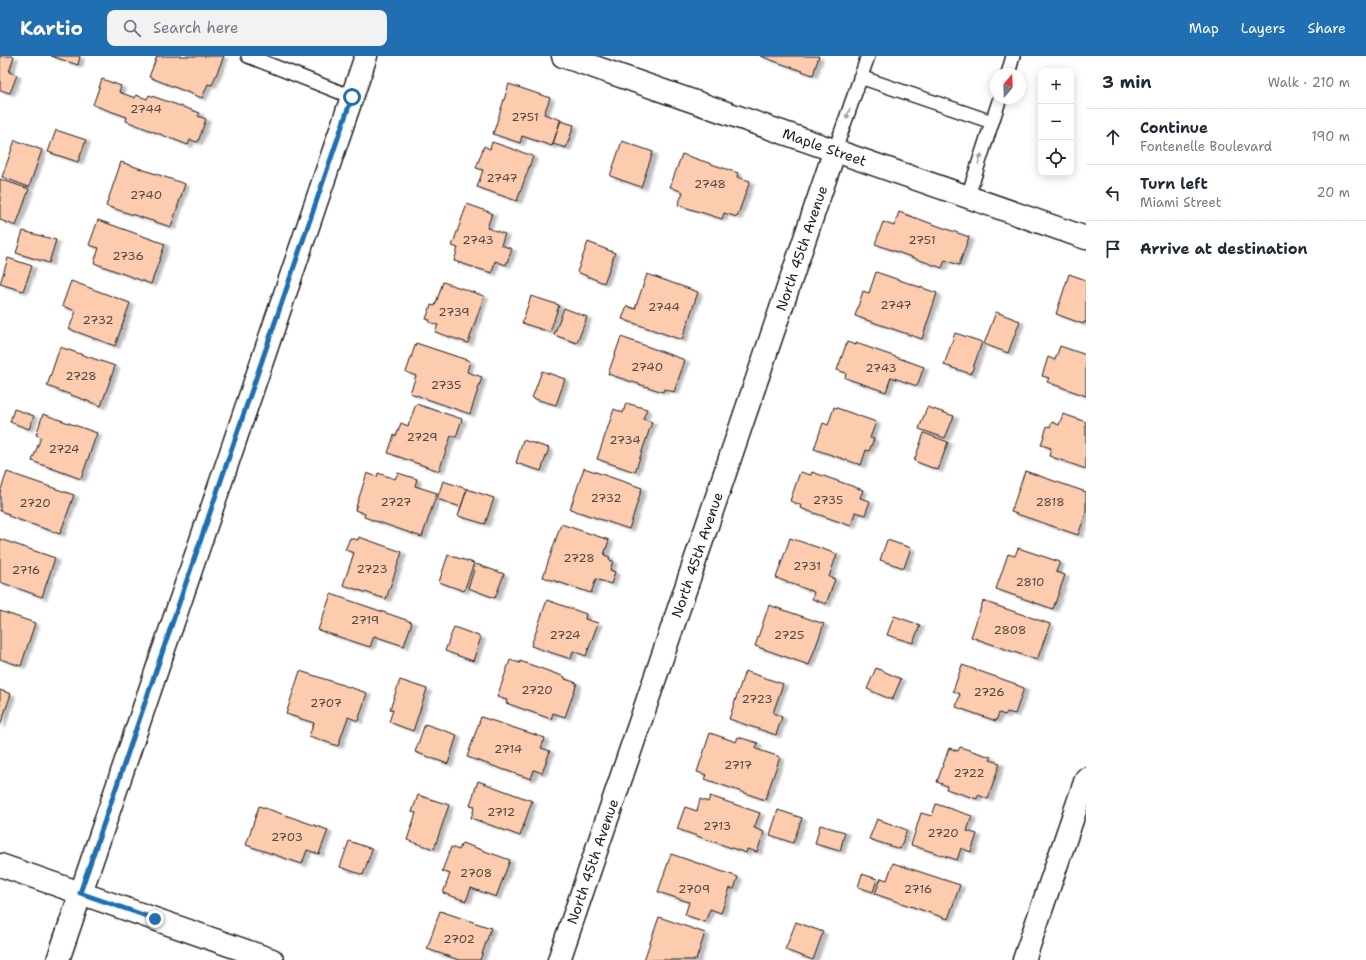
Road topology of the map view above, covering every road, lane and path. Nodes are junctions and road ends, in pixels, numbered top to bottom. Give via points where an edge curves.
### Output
1 (248, 56) edge
2 (366, 56) edge
3 (563, 56) edge
4 (868, 56) edge
5 (1013, 56) edge
6 (1010, 68) edge
7 (860, 77) junction
8 (352, 97) junction
9 (998, 104) edge
10 (992, 122) junction
11 (835, 150) junction
12 (968, 196) junction
13 (1086, 238) edge
14 (1086, 779) edge
15 (1080, 817) edge
16 (0, 865) edge
17 (80, 893) junction
18 (58, 960) edge
19 (272, 960) edge
20 (559, 960) edge
21 (1024, 960) edge

1 - 8 lane
2 - 8 street
3 - 11 street, Maple Street
4 - 7 lane
5 - 6 lane
7 - 10 lane
7 -> 11 lane
8 - 17 street
9 - 10 lane
12 -> 10 lane
11 - 12 street, Maple Street
11 - 20 street, North 45th Avenue
12 - 13 street, Maple Street
14 - 15 street
15 - 21 street
16 - 17 street
17 - 18 street
17 - 19 street

